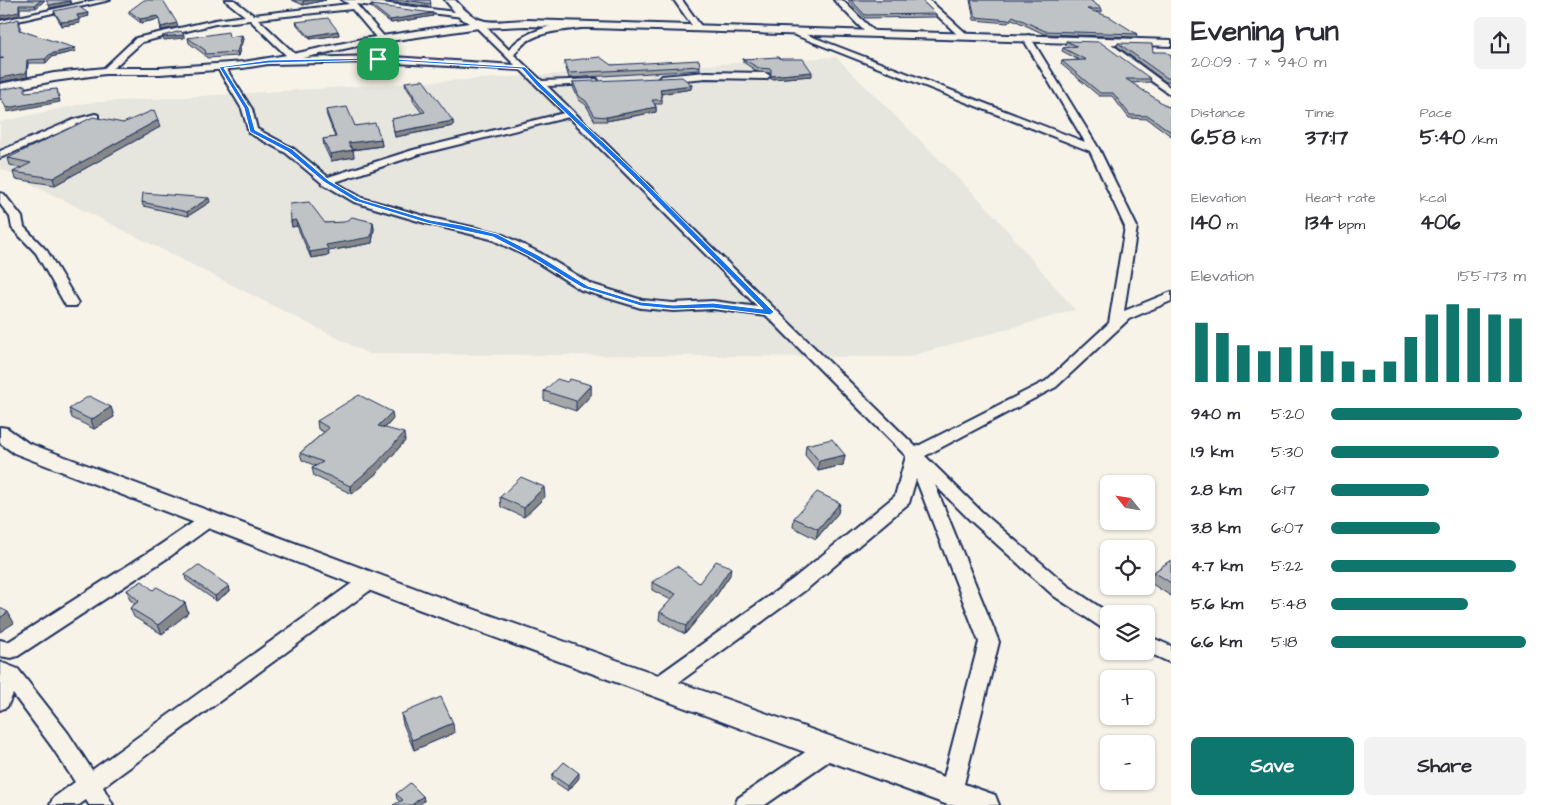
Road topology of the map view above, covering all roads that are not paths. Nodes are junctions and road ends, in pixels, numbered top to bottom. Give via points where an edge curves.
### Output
1 (106, 0) edge
2 (229, 0) edge
3 (450, 0) edge
4 (678, 0) edge
5 (838, 0) edge
6 (925, 0) edge
7 (350, 2) edge
8 (463, 15) junction
9 (252, 18) junction
10 (0, 22) edge
11 (586, 24) junction
12 (699, 29) junction
13 (484, 30) junction
14 (789, 31) junction
15 (872, 33) junction
16 (964, 36) junction
17 (1026, 38) junction
18 (382, 39) junction
19 (1100, 40) junction
20 (1171, 43) edge
21 (309, 53) junction
22 (510, 55) junction
23 (293, 57) junction
24 (269, 61) junction
25 (221, 67) junction
26 (524, 68) junction
27 (105, 71) junction
28 (766, 76) dead end
29 (651, 79) edge
30 (604, 81) edge
31 (538, 84) junction
32 (0, 88) edge
33 (1171, 92) edge
34 (570, 114) junction
35 (95, 117) edge
36 (1094, 149) junction
37 (0, 155) edge
38 (326, 181) junction
39 (0, 196) edge
40 (1171, 296) edge
41 (71, 303) dead end
42 (770, 312) junction
43 (1115, 325) junction
44 (0, 433) edge
45 (914, 455) junction
46 (207, 521) junction
47 (369, 581) junction
48 (1100, 617) edge
49 (0, 648) edge
50 (1155, 648) edge
51 (1171, 655) edge
52 (6, 673) edge
53 (657, 687) junction
54 (0, 701) edge
55 (828, 748) junction
56 (89, 785) junction
57 (951, 792) junction
58 (61, 805) edge
59 (102, 805) edge
60 (746, 805) edge
61 (984, 805) edge

1 - 10 street
2 - 9 street
3 - 8 street
4 - 12 street
5 - 15 street
6 - 16 street
7 - 8 street
7 - 9 street
7 - 18 street
8 - 13 street
9 - 23 street
9 - 27 street via 214,22 139,40
11 - 12 street
11 - 13 street
11 - 22 street via 534,34 522,40
12 - 14 street
13 - 18 street
13 - 21 street via 377,49
13 - 22 street
14 - 15 street
14 - 36 street
15 - 16 street
16 - 17 street
17 - 19 street
17 - 36 street
18 - 21 street
19 - 20 street
19 - 33 street
21 - 23 street
22 - 26 street
23 - 24 street
24 - 25 street
24 - 26 street via 378,59
25 - 27 street
25 - 38 street via 247,108 252,131 290,151
26 - 31 street
27 - 32 street
28 - 29 street
30 - 31 street
31 - 34 street
34 - 38 street via 435,147
34 - 42 street
35 - 37 street
36 - 43 street via 1131,227
38 - 42 street via 372,205 495,236 536,256 586,287 641,304 673,307 713,305
39 - 41 street via 16,217 18,228 41,251
40 - 43 street via 1124,316
42 - 45 street
43 - 45 street via 1051,384
44 - 46 street via 21,448
45 - 48 street via 976,516 1061,591
45 - 53 street via 903,499 800,584
45 - 57 street via 989,642
46 - 47 street
46 - 49 street via 11,650
47 - 53 street
47 - 56 street
50 - 51 street
52 - 54 street
52 - 56 street via 60,740
53 - 55 street
55 - 57 street
55 - 60 street
56 - 58 street
56 - 59 street
57 - 61 street

